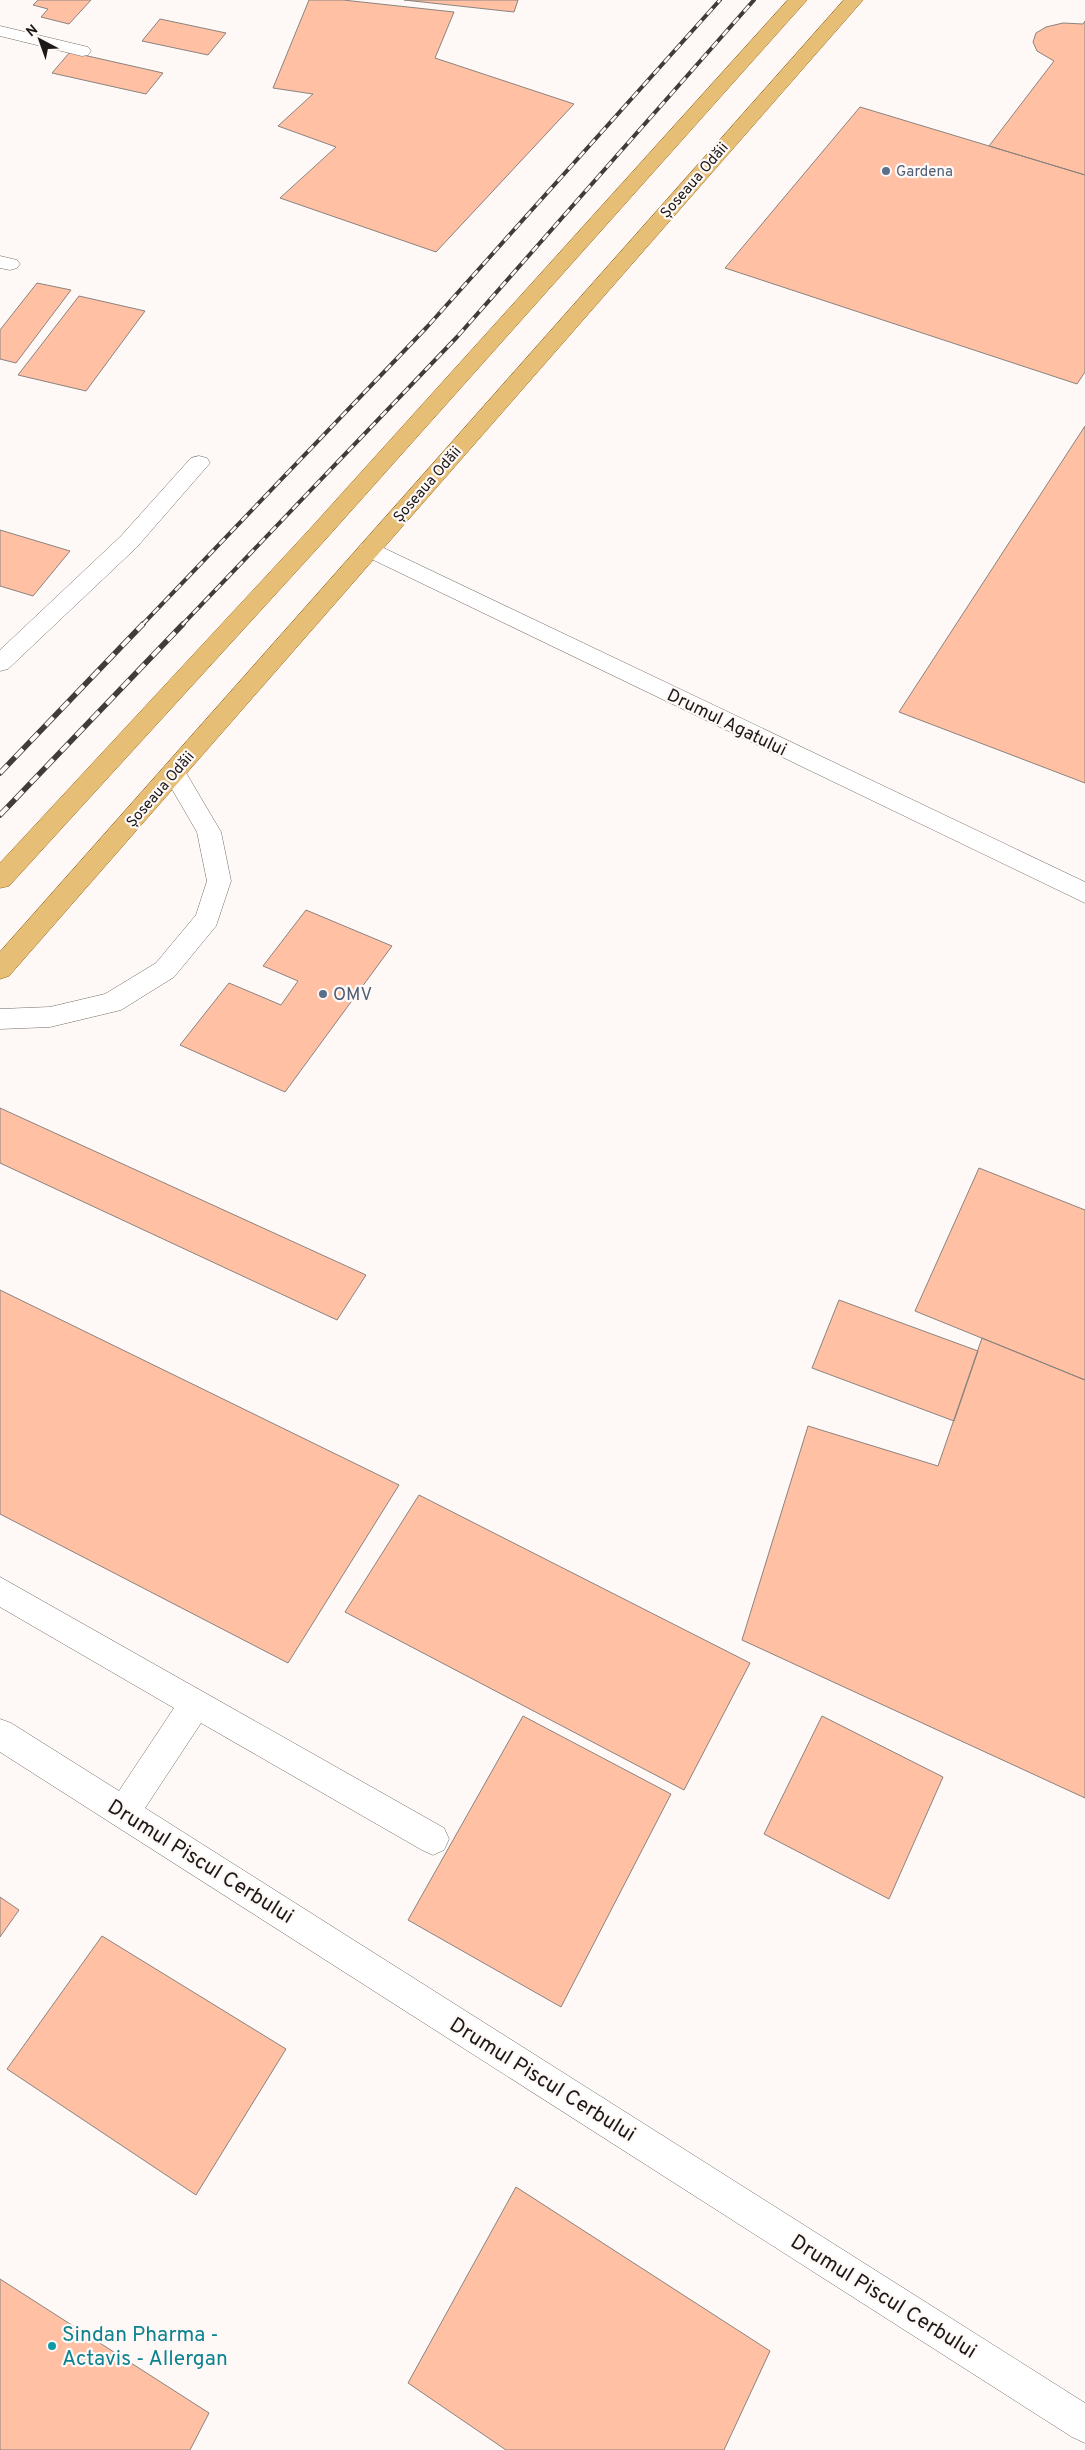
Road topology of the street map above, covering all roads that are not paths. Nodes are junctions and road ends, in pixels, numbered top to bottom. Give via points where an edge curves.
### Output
1 (798, 0) edge
2 (854, 0) edge
3 (0, 31) edge
4 (82, 51) dead end
5 (199, 463) dead end
6 (369, 549) junction
7 (0, 663) edge
8 (174, 772) junction
9 (0, 879) edge
10 (1085, 893) edge
11 (0, 969) edge
12 (0, 1019) edge
13 (0, 1591) edge
14 (196, 1703) junction
15 (0, 1734) edge
16 (124, 1812) junction
17 (432, 1839) dead end
18 (1085, 2424) edge

1 - 9 main road via 317,535
2 - 6 main road, Șoseaua Odăii
3 - 4 street
5 - 7 street via 131,541
6 - 8 main road, Șoseaua Odăii
6 - 10 street, Drumul Agatului
8 - 11 main road, Șoseaua Odăii
8 - 12 street via 208,832 219,881 208,919 165,970 112,1003 50,1017
13 - 14 street
14 - 16 street
14 - 17 street
15 - 16 street, Drumul Piscul Cerbului
16 - 18 street, Drumul Piscul Cerbului

